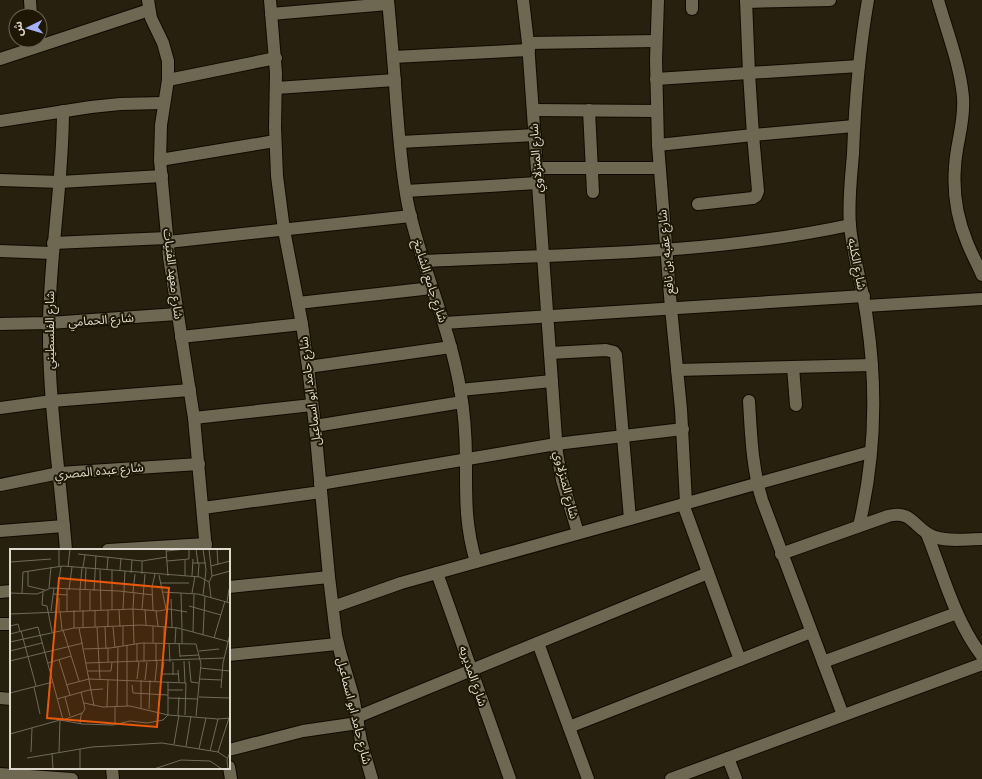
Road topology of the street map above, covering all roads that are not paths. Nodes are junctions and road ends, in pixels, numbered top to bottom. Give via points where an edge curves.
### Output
1 (270, 0) edge
2 (524, 0) edge
3 (658, 0) edge
4 (830, 0) edge
5 (868, 0) edge
6 (938, 0) edge
7 (746, 1) edge
8 (388, 2) edge
9 (149, 5) edge
10 (271, 14) junction
11 (48, 39) edge
12 (656, 41) junction
13 (529, 46) junction
14 (24, 48) edge
15 (393, 57) junction
16 (276, 58) junction
17 (0, 59) edge
18 (859, 66) junction
19 (749, 73) junction
20 (656, 79) junction
21 (168, 80) junction
22 (395, 80) junction
23 (276, 88) junction
24 (163, 103) junction
25 (533, 110) junction
26 (589, 110) junction
27 (63, 111) junction
28 (656, 111) junction
29 (0, 121) edge
30 (854, 126) junction
31 (535, 135) junction
32 (753, 135) junction
33 (275, 141) junction
34 (400, 142) junction
35 (658, 145) junction
36 (160, 160) junction
37 (537, 168) junction
38 (592, 168) junction
39 (659, 168) junction
40 (162, 176) junction
41 (0, 180) edge
42 (60, 182) junction
43 (538, 183) junction
44 (406, 191) junction
45 (593, 192) dead end
46 (698, 204) dead end
47 (411, 216) junction
48 (850, 225) junction
49 (284, 230) junction
50 (167, 240) junction
51 (53, 248) junction
52 (666, 250) junction
53 (0, 251) edge
54 (543, 255) junction
55 (423, 261) junction
56 (982, 275) edge
57 (432, 288) junction
58 (982, 299) edge
59 (864, 301) junction
60 (298, 303) junction
61 (671, 308) junction
62 (177, 314) junction
63 (547, 316) junction
64 (49, 323) junction
65 (444, 323) junction
66 (0, 324) edge
67 (302, 324) junction
68 (182, 337) junction
69 (451, 347) junction
70 (550, 354) junction
71 (872, 365) junction
72 (308, 367) junction
73 (793, 367) junction
74 (677, 370) junction
75 (552, 381) junction
76 (190, 390) junction
77 (460, 390) junction
78 (52, 401) junction
79 (749, 401) dead end
80 (462, 402) junction
81 (312, 405) junction
82 (796, 405) dead end
83 (0, 408) edge
84 (194, 418) junction
85 (315, 426) junction
86 (683, 429) junction
87 (623, 436) junction
88 (556, 444) junction
89 (870, 452) junction
90 (466, 459) junction
91 (199, 464) junction
92 (59, 473) junction
93 (757, 483) junction
94 (0, 485) edge
95 (320, 488) junction
96 (684, 503) junction
97 (203, 508) junction
98 (630, 519) junction
99 (64, 526) junction
100 (859, 526) junction
101 (0, 531) edge
102 (578, 533) junction
103 (927, 534) junction
104 (982, 539) edge
105 (206, 547) edge
106 (66, 549) edge
107 (141, 549) edge
108 (781, 554) junction
109 (476, 562) junction
110 (437, 573) junction
111 (708, 573) junction
112 (329, 577) junction
113 (230, 587) edge
114 (10, 591) edge
115 (0, 592) edge
116 (332, 607) junction
117 (957, 613) junction
118 (811, 632) junction
119 (538, 643) junction
120 (337, 644) junction
121 (230, 655) edge
122 (982, 656) edge
123 (740, 660) junction
124 (823, 662) junction
125 (982, 664) edge
126 (471, 670) junction
127 (0, 698) edge
128 (10, 699) edge
129 (843, 716) junction
130 (357, 720) junction
131 (569, 726) junction
132 (230, 750) edge
133 (728, 758) junction
134 (112, 769) edge
135 (229, 769) edge
136 (0, 774) edge
137 (72, 779) edge
138 (113, 779) edge
139 (231, 779) edge
140 (372, 779) edge
141 (510, 779) edge
142 (588, 779) edge
143 (671, 779) edge
144 (736, 779) edge

1 - 10 street, شارع حامد ابو اسماعيل
2 - 13 street, شارع المنزلاوي
3 - 12 street, شارع عقبه بن نافع
4 - 7 street
5 - 18 street, شارع الكليه
6 - 56 street via 963,96 963,119 955,166 956,204 962,230
7 - 19 street
8 - 10 street
8 - 15 street, شارع جامع الشامخ
9 - 11 street
9 - 21 street, شارع معهد الفتيات via 166,52
10 - 16 street, شارع حامد ابو اسماعيل
12 - 13 street
12 - 20 street, شارع عقبه بن نافع
13 - 15 street
13 - 25 street, شارع المنزلاوي
14 - 17 street
15 - 22 street, شارع جامع الشامخ
16 - 21 street
16 - 23 street, شارع حامد ابو اسماعيل
18 - 19 street
18 - 30 street, شارع الكليه
19 - 20 street
19 - 32 street
20 - 28 street, شارع عقبه بن نافع
21 - 24 street, شارع معهد الفتيات
22 - 23 street
22 - 34 street, شارع جامع الشامخ
23 - 33 street, شارع حامد ابو اسماعيل
24 - 27 street via 120,104
24 - 36 street, شارع معهد الفتيات
25 - 26 street
25 - 31 street, شارع المنزلاوي
26 - 28 street
26 - 38 street
27 - 29 street
27 - 42 street, شارع الفلسطيني
28 - 35 street, شارع عقبه بن نافع
30 - 32 street
30 - 48 street, شارع الكليه
31 - 34 street
31 - 37 street, شارع المنزلاوي
32 - 35 street
32 - 46 street via 758,191 756,196 750,199
33 - 36 street
33 - 49 street, شارع حامد ابو اسماعيل
34 - 44 street, شارع جامع الشامخ
35 - 39 street, شارع عقبه بن نافع
36 - 40 street, شارع معهد الفتيات
37 - 38 street
37 - 43 street, شارع المنزلاوي
38 - 39 street
38 - 45 street
39 - 52 street, شارع عقبه بن نافع
40 - 42 street
40 - 50 street, شارع معهد الفتيات
41 - 42 street
42 - 51 street, شارع الفلسطيني
43 - 44 street
43 - 54 street, شارع المنزلاوي
44 - 47 street, شارع جامع الشامخ
47 - 49 street
47 - 55 street, شارع جامع الشامخ
48 - 52 street via 758,241
48 - 59 street, شارع الكليه
49 - 50 street
49 - 60 street, شارع حامد ابو اسماعيل
50 - 51 street
50 - 62 street, شارع معهد الفتيات
51 - 53 street
51 - 64 street, شارع الفلسطيني
52 - 54 street
52 - 61 street, شارع عقبه بن نافع
54 - 55 street
54 - 63 street, شارع المنزلاوي
55 - 57 street, شارع جامع الشامخ
57 - 60 street
57 - 65 street, شارع جامع الشامخ
58 - 59 street
59 - 61 street
59 - 71 street, شارع الكليه
60 - 67 street, شارع حامد ابو اسماعيل
61 - 63 street
61 - 74 street, شارع عقبه بن نافع
62 - 64 street, شارع الحمامي
62 - 68 street, شارع معهد الفتيات
63 - 65 street
63 - 70 street, شارع المنزلاوي
64 - 66 street, شارع الحمامي
64 - 78 street, شارع الفلسطيني
65 - 69 street, شارع جامع الشامخ
67 - 68 street
67 - 72 street, شارع حامد ابو اسماعيل
68 - 76 street, شارع معهد الفتيات
69 - 72 street
69 - 77 street, شارع جامع الشامخ
70 - 75 street, شارع المنزلاوي
70 - 87 street via 606,350 614,352
71 - 73 street
71 - 89 street, شارع الكليه via 873,409
72 - 81 street, شارع حامد ابو اسماعيل
73 - 74 street
73 - 82 street
74 - 86 street, شارع عقبه بن نافع
75 - 77 street
75 - 88 street, شارع المنزلاوي
76 - 78 street
76 - 84 street, شارع معهد الفتيات
77 - 80 street, شارع جامع الشامخ
78 - 83 street
78 - 92 street, شارع الفلسطيني
79 - 93 street
80 - 85 street
80 - 90 street, شارع جامع الشامخ
81 - 84 street
81 - 85 street, شارع حامد ابو اسماعيل
84 - 91 street, شارع معهد الفتيات
85 - 95 street, شارع حامد ابو اسماعيل
86 - 87 street
86 - 96 street, شارع عقبه بن نافع
87 - 88 street
87 - 98 street
88 - 90 street
88 - 102 street, شارع المنزلاوي via 562,480
89 - 93 street
89 - 100 street, شارع الكليه
90 - 95 street
90 - 109 street, شارع جامع الشامخ via 466,512
91 - 92 street, شارع عبده المصري
91 - 97 street, شارع معهد الفتيات
92 - 94 street, شارع عبده المصري
92 - 99 street, شارع الفلسطيني
93 - 96 street
93 - 108 street
95 - 97 street
95 - 112 street, شارع حامد ابو اسماعيل
96 - 98 street
96 - 111 street, شارع عقبه بن نافع
97 - 105 street, شارع معهد الفتيات
98 - 102 street
99 - 101 street
99 - 106 street, شارع الفلسطيني
100 - 103 street via 898,514 912,519
100 - 108 street
102 - 109 street
103 - 104 street via 942,539
103 - 117 street
105 - 107 street
108 - 118 street
109 - 110 street
110 - 116 street via 380,589
110 - 126 street, شارع المديريه
111 - 119 street
111 - 123 street, شارع عقبه بن نافع
112 - 113 street
112 - 116 street, شارع حامد ابو اسماعيل
114 - 115 street
116 - 120 street, شارع حامد ابو اسماعيل
117 - 122 street via 965,631
117 - 124 street
118 - 123 street
118 - 124 street
119 - 126 street
119 - 131 street
120 - 121 street
120 - 130 street, شارع حامد ابو اسماعيل
123 - 131 street
124 - 129 street
125 - 129 street
126 - 130 street
126 - 141 street, شارع المديريه
127 - 128 street
129 - 133 street
130 - 132 street via 296,732
130 - 140 street, شارع حامد ابو اسماعيل
131 - 142 street
133 - 143 street
133 - 144 street
134 - 138 street
135 - 139 street
136 - 137 street

